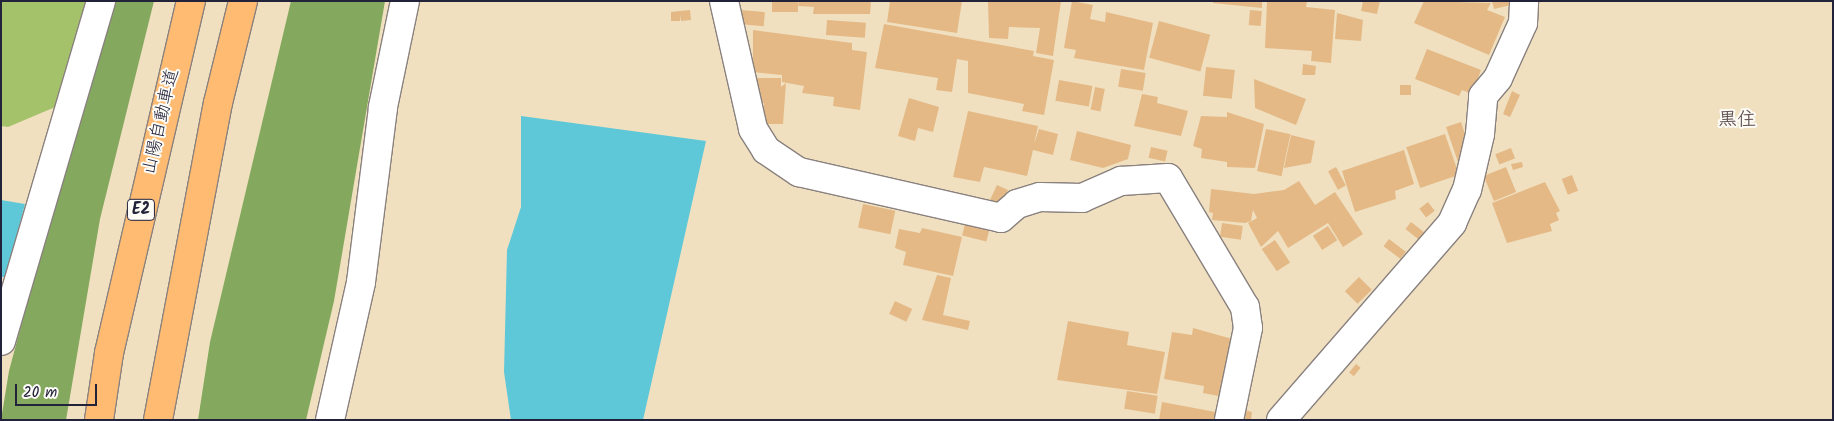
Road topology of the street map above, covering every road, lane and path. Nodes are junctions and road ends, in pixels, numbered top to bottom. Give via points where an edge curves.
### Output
1 (101, 1) edge
2 (190, 1) edge
3 (243, 1) edge
4 (405, 1) edge
5 (724, 1) edge
6 (1524, 1) edge
7 (1, 341) edge
8 (99, 420) edge
9 (158, 420) edge
10 (330, 420) edge
11 (1229, 420) edge
12 (1281, 420) edge

1 - 7 street
2 - 8 highway, 山陽自動車道 / E2 via 109,353
3 - 9 highway via 218,103
4 - 10 street via 383,107 361,282
5 - 11 street via 754,129 766,150 799,172 1001,218 1017,204 1040,197 1082,198 1121,181 1168,178 1245,307 1248,328
6 - 12 street via 1522,23 1498,78 1483,96 1469,180 1452,223

